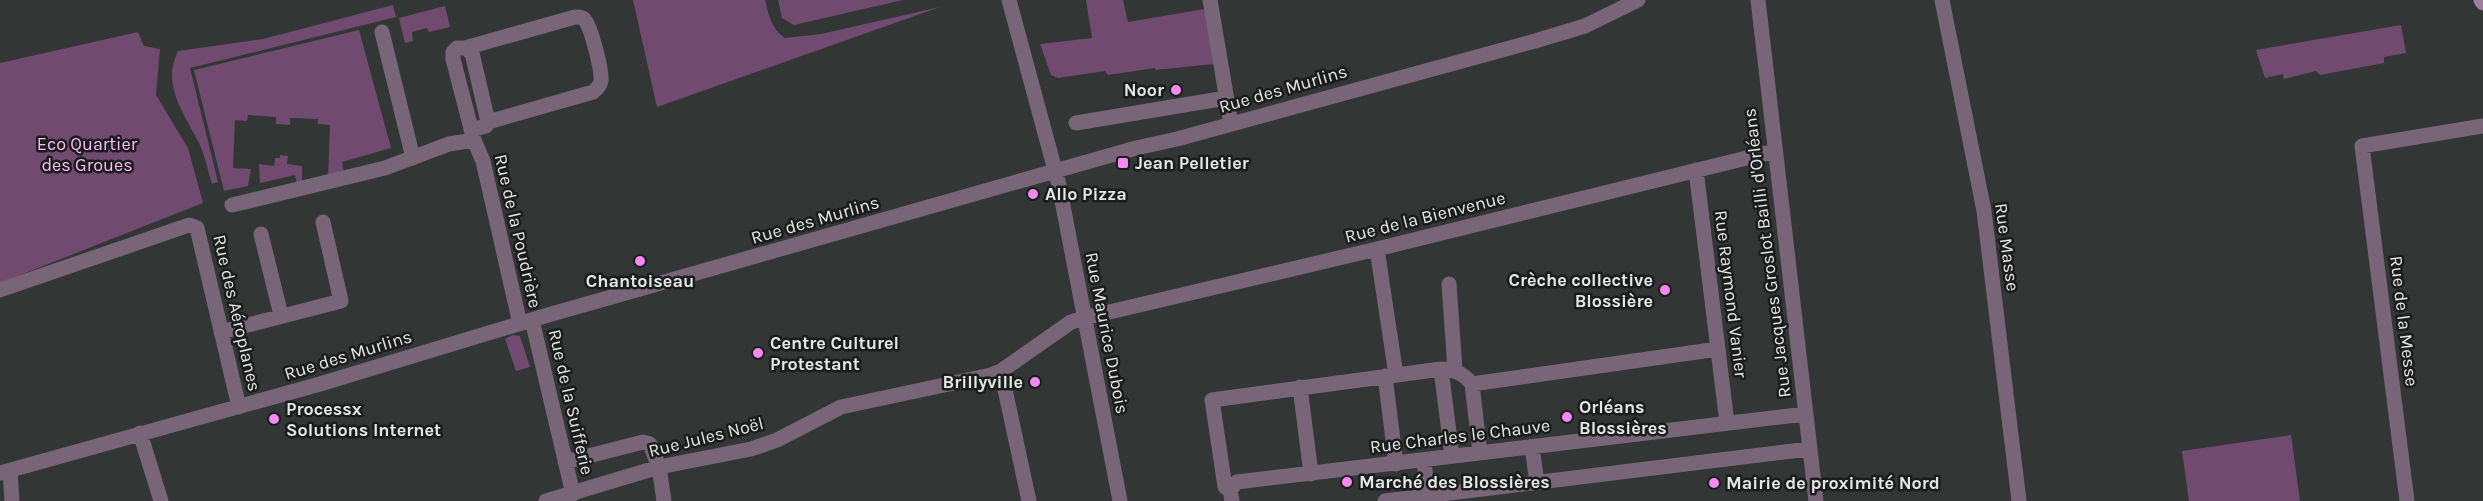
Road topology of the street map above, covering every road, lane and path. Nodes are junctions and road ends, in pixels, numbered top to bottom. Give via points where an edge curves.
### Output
1 (1008, 0) edge
2 (1210, 0) edge
3 (1638, 0) edge
4 (1758, 0) edge
5 (1942, 0) edge
6 (382, 32) dead end
7 (465, 48) junction
8 (1226, 98) junction
9 (488, 122) junction
10 (1076, 123) dead end
11 (1231, 124) junction
12 (2483, 126) edge
13 (473, 135) junction
14 (1775, 152) junction
15 (413, 158) junction
16 (1696, 170) junction
17 (1055, 172) junction
18 (232, 206) dead end
19 (323, 222) dead end
20 (261, 234) dead end
21 (1377, 249) junction
22 (1449, 284) dead end
23 (0, 290) edge
24 (281, 315) junction
25 (1084, 318) junction
26 (526, 322) junction
27 (221, 333) junction
28 (1718, 349) junction
29 (1448, 370) junction
30 (1001, 371) junction
31 (1391, 376) junction
32 (1472, 384) junction
33 (1300, 387) junction
34 (240, 407) junction
35 (1805, 414) junction
36 (1727, 423) junction
37 (140, 434) junction
38 (1532, 447) junction
39 (1809, 449) junction
40 (1480, 453) junction
41 (1452, 456) junction
42 (1424, 460) junction
43 (565, 462) junction
44 (1396, 464) junction
45 (659, 467) junction
46 (5, 472) edge
47 (1311, 474) junction
48 (1537, 483) junction
49 (1231, 496) edge
50 (568, 497) edge
51 (1428, 499) edge
52 (12, 501) edge
53 (161, 501) edge
54 (546, 501) edge
55 (664, 501) edge
56 (1028, 501) edge
57 (1120, 501) edge
58 (1385, 501) edge
59 (1816, 501) edge
60 (2019, 501) edge
61 (2407, 501) edge

1 - 17 street, Rue Maurice Dubois
2 - 8 street
3 - 11 street, Rue des Murlins via 1585,26
4 - 14 street, Rue Jacques Groslot Bailli d'Orléans
5 - 60 street, Rue Masse via 1984,211
6 - 15 street
7 - 9 street via 472,53
7 - 9 street via 575,17 586,21 590,31 600,74 599,87
7 - 13 street via 453,52 453,59
8 - 10 street
8 - 11 street
9 - 13 street
11 - 17 street, Rue des Murlins
12 - 61 street, Rue de la Messe via 2362,146
13 - 15 street, Rue de la Poudrière
13 - 26 street, Rue de la Poudrière
14 - 16 street, Rue de la Bienvenue
14 - 35 street, Rue Jacques Groslot Bailli d'Orléans
15 - 18 street, Rue de la Poudrière
16 - 21 street, Rue de la Bienvenue
16 - 28 street, Rue Raymond Vanier
17 - 25 street, Rue Maurice Dubois
17 - 26 street, Rue des Murlins
19 - 24 street via 341,301
20 - 24 street
21 - 25 street, Rue de la Bienvenue
21 - 31 street
22 - 29 street
23 - 27 street, Rue des Aéroplanes via 189,225 197,228
24 - 27 street
25 - 30 street, Rue Jules Noël via 1071,322
25 - 57 street, Rue Maurice Dubois
26 - 34 street, Rue des Murlins
26 - 43 street, Rue de la Suifferie
27 - 34 street, Rue des Aéroplanes
28 - 32 street
28 - 36 street, Rue Raymond Vanier
29 - 31 street
29 - 32 street via 1465,376
29 - 41 street
30 - 45 street, Rue Jules Noël via 841,407 751,449
30 - 56 street
31 - 33 street
31 - 44 street
32 - 40 street
33 - 47 street
33 - 49 street via 1212,400 1225,487
34 - 37 street, Rue des Murlins
35 - 36 street, Rue Charles le Chauve
35 - 39 street, Rue Jacques Groslot Bailli d'Orléans
36 - 38 street, Rue Charles le Chauve
37 - 46 street, Rue des Murlins
37 - 53 street
38 - 40 street, Rue Charles le Chauve
38 - 48 street
39 - 48 street
39 - 59 street, Rue Jacques Groslot Bailli d'Orléans
40 - 41 street, Rue Charles le Chauve
41 - 42 street, Rue Charles le Chauve
42 - 44 street, Rue Charles le Chauve
42 - 51 street
43 - 45 street via 643,442 650,444
43 - 50 street, Rue de la Suifferie
44 - 47 street, Rue Charles le Chauve
45 - 50 street, Rue Jules Noël
45 - 55 street
46 - 52 street
47 - 49 street, Rue Charles le Chauve via 1237,482
48 - 51 street
50 - 54 street, Rue Jules Noël
51 - 58 street

